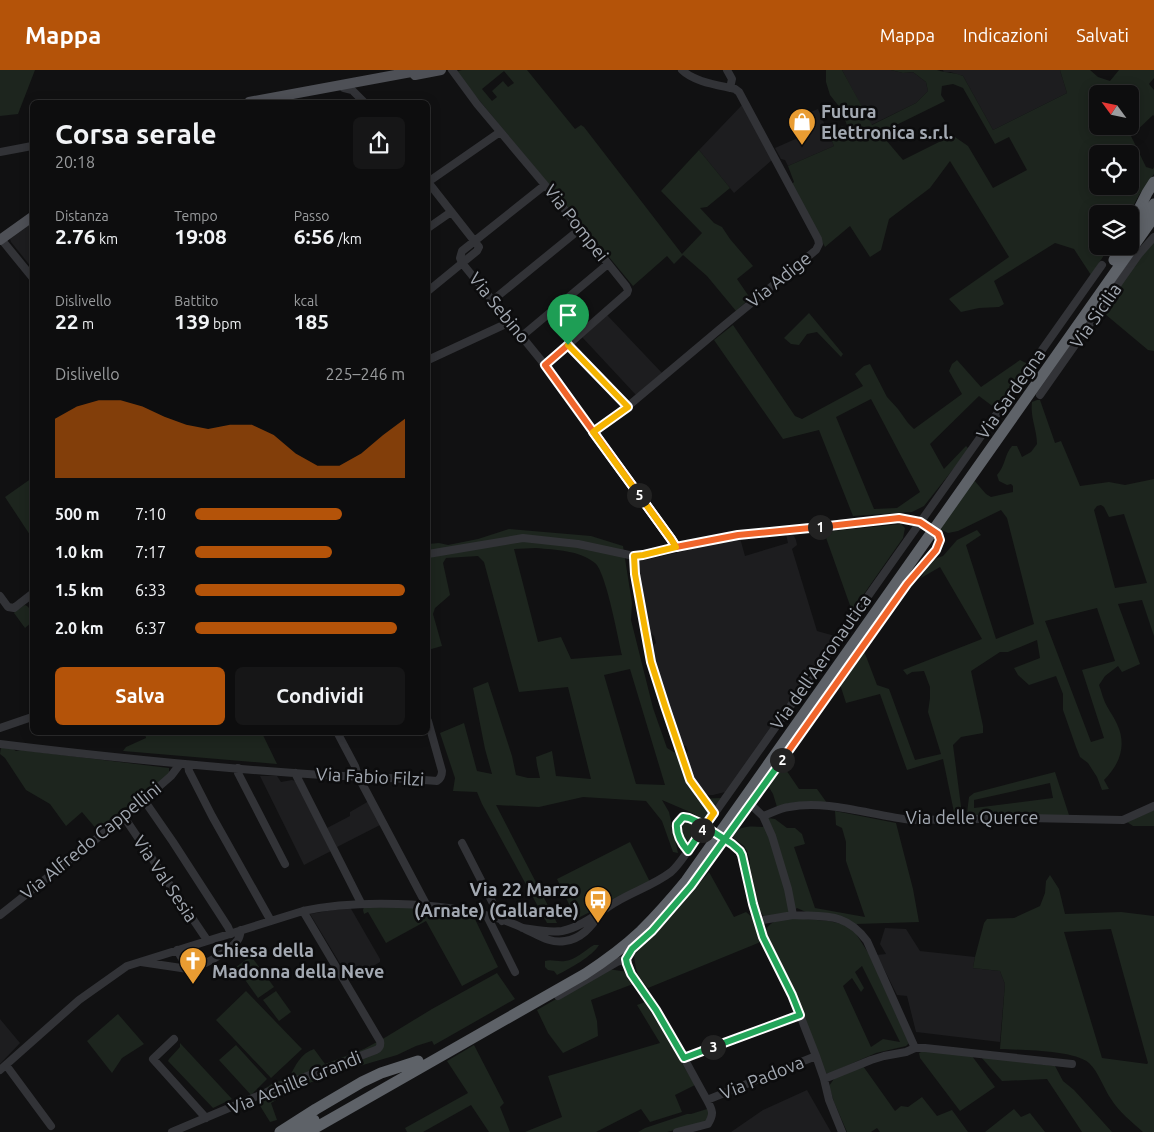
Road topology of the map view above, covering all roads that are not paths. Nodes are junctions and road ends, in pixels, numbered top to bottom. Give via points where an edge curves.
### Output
1 (422, 70) edge
2 (441, 70) edge
3 (452, 70) edge
4 (681, 70) edge
5 (727, 70) edge
6 (365, 84) junction
7 (344, 88) junction
8 (730, 88) junction
9 (260, 100) edge
10 (280, 100) edge
11 (362, 100) edge
12 (364, 100) edge
13 (500, 132) junction
14 (30, 146) edge
15 (0, 152) edge
16 (430, 181) edge
17 (1154, 182) edge
18 (430, 185) edge
19 (545, 185) junction
20 (1154, 192) edge
21 (1154, 204) edge
22 (1139, 209) edge
23 (451, 212) junction
24 (1139, 214) edge
25 (1154, 217) edge
26 (30, 218) edge
27 (1139, 225) edge
28 (430, 227) edge
29 (580, 229) junction
30 (1154, 229) edge
31 (1154, 238) edge
32 (1, 240) edge
33 (475, 241) junction
34 (1119, 255) edge
35 (462, 263) junction
36 (1117, 263) junction
37 (608, 264) junction
38 (1102, 265) dead end
39 (30, 276) edge
40 (430, 289) edge
41 (493, 300) junction
42 (510, 322) junction
43 (522, 336) junction
44 (568, 345) junction
45 (430, 359) edge
46 (545, 365) junction
47 (1040, 395) dead end
48 (628, 407) junction
49 (593, 432) junction
50 (922, 523) junction
51 (676, 547) junction
52 (430, 554) edge
53 (634, 556) junction
54 (0, 596) edge
55 (30, 596) edge
56 (30, 718) edge
57 (430, 728) edge
58 (0, 729) edge
59 (339, 735) edge
60 (2, 742) edge
61 (184, 764) junction
62 (238, 768) junction
63 (295, 773) junction
64 (358, 776) junction
65 (144, 800) junction
66 (750, 804) junction
67 (1154, 806) edge
68 (714, 813) junction
69 (764, 816) junction
70 (124, 817) junction
71 (462, 843) dead end
72 (688, 851) junction
73 (285, 864) dead end
74 (361, 903) junction
75 (427, 906) junction
76 (303, 911) junction
77 (0, 915) edge
78 (487, 916) junction
79 (793, 916) junction
80 (271, 921) junction
81 (502, 921) junction
82 (758, 921) junction
83 (241, 930) junction
84 (231, 934) junction
85 (207, 940) junction
86 (177, 950) junction
87 (626, 959) junction
88 (139, 962) junction
89 (188, 969) junction
90 (515, 972) dead end
91 (558, 996) dead end
92 (800, 1015) junction
93 (174, 1039) dead end
94 (915, 1048) junction
95 (816, 1056) junction
96 (684, 1058) junction
97 (420, 1064) junction
98 (1072, 1064) dead end
99 (6, 1065) junction
100 (0, 1070) edge
101 (824, 1079) junction
102 (707, 1100) junction
103 (206, 1118) junction
104 (51, 1126) dead end
105 (172, 1132) edge
106 (280, 1132) edge
107 (295, 1132) edge
108 (308, 1132) edge
109 (320, 1132) edge
110 (677, 1132) edge
111 (842, 1132) edge

1 - 9 main road
2 - 6 main road
3 - 13 street, Via Pompei
4 - 8 street via 693,79
5 - 8 street via 732,79
6 - 7 main road
6 - 12 street
7 - 10 main road
7 - 11 street via 352,90
8 - 48 street, Via Adige via 737,90 742,97 819,244 816,250
13 - 16 street
13 - 19 street, Via Pompei
14 - 15 street
17 - 22 highway
18 - 23 street
19 - 29 street, Via Pompei
19 - 33 street
20 - 24 highway
21 - 27 highway
23 - 28 street
23 - 33 street
25 - 36 highway
26 - 32 main road
29 - 37 street, Via Pompei
29 - 41 street
30 - 36 highway
31 - 47 street, Via Sicilia via 1139,254
32 - 39 street
33 - 35 street via 462,251
34 - 36 highway
35 - 40 street
35 - 41 street, Via Sebino
36 - 97 highway via 686,881 666,905 613,955 585,974
37 - 43 street
37 - 44 street, Via Pompei via 626,286 627,293
38 - 50 street, Via Sardegna
41 - 42 street, Via Sebino
42 - 43 street, Via Sebino
42 - 45 street
43 - 46 street, Via Sebino
44 - 46 street, Via Pompei
44 - 48 street
46 - 49 street, Via Sebino
48 - 49 street, Via Adige
49 - 51 street, Via Sebino
50 - 51 street via 899,518 738,535
50 - 66 street, bridge via 938,534 940,540 936,550 915,574
50 - 68 street, Via dell'Aeronautica
51 - 53 street
52 - 53 street via 523,538 578,544
53 - 68 street via 651,662 690,780
54 - 55 street via 8,608 14,608
56 - 58 street
57 - 64 street, Via Fabio Filzi via 442,771 439,780
59 - 64 street
60 - 61 street, Via Fabio Filzi
61 - 62 street, Via Fabio Filzi
61 - 65 street, Via Alfredo Cappellini
61 - 80 street
62 - 63 street, Via Fabio Filzi
62 - 73 street
63 - 64 street, Via Fabio Filzi
63 - 74 street
64 - 75 street
65 - 70 street, Via Alfredo Cappellini
65 - 84 street
66 - 69 street
66 - 87 street via 691,886
67 - 69 street, Via delle Querce via 1123,820 912,820 811,804 788,807
68 - 72 street, Via dell'Aeronautica
69 - 79 street via 786,880
70 - 77 street, Via Alfredo Cappellini
70 - 85 street, Via Val Sesia
71 - 81 street
72 - 81 street, Via dell'Aeronautica via 672,871 572,928 550,932
72 - 82 street, bridge via 677,830 680,819 686,817 740,851
74 - 75 street, Via dell'Aeronautica
74 - 76 street, Via dell'Aeronautica
75 - 78 street, Via dell'Aeronautica
76 - 80 street, Via dell'Aeronautica
76 - 103 street, Via Achille Grandi via 381,1044 376,1050
78 - 81 street, Via dell'Aeronautica
78 - 90 street
79 - 82 street
79 - 94 street via 831,917 853,925 863,934
80 - 83 street, Via dell'Aeronautica
82 - 92 street
83 - 84 street, Via dell'Aeronautica
83 - 89 street via 239,940 224,952
84 - 85 street, Via dell'Aeronautica
85 - 86 street, Via dell'Aeronautica
86 - 88 street, Via dell'Aeronautica
86 - 89 street
87 - 91 street
87 - 96 street, Via Padova via 631,974
88 - 89 street
88 - 99 street, Via dell'Aeronautica via 124,967 79,1000
92 - 95 street
92 - 96 street
93 - 103 street, Via Achille Grandi via 153,1059
94 - 98 street
94 - 101 street via 871,1060
95 - 101 street
95 - 102 street, Via Padova
96 - 102 street, Via Padova
97 - 106 highway via 362,1082
97 - 107 highway
97 - 108 highway
97 - 109 highway via 374,1102
99 - 100 street, Via dell'Aeronautica
99 - 104 street
101 - 111 street
102 - 110 street, Via Padova via 712,1112 708,1124
103 - 105 street, Via Achille Grandi

